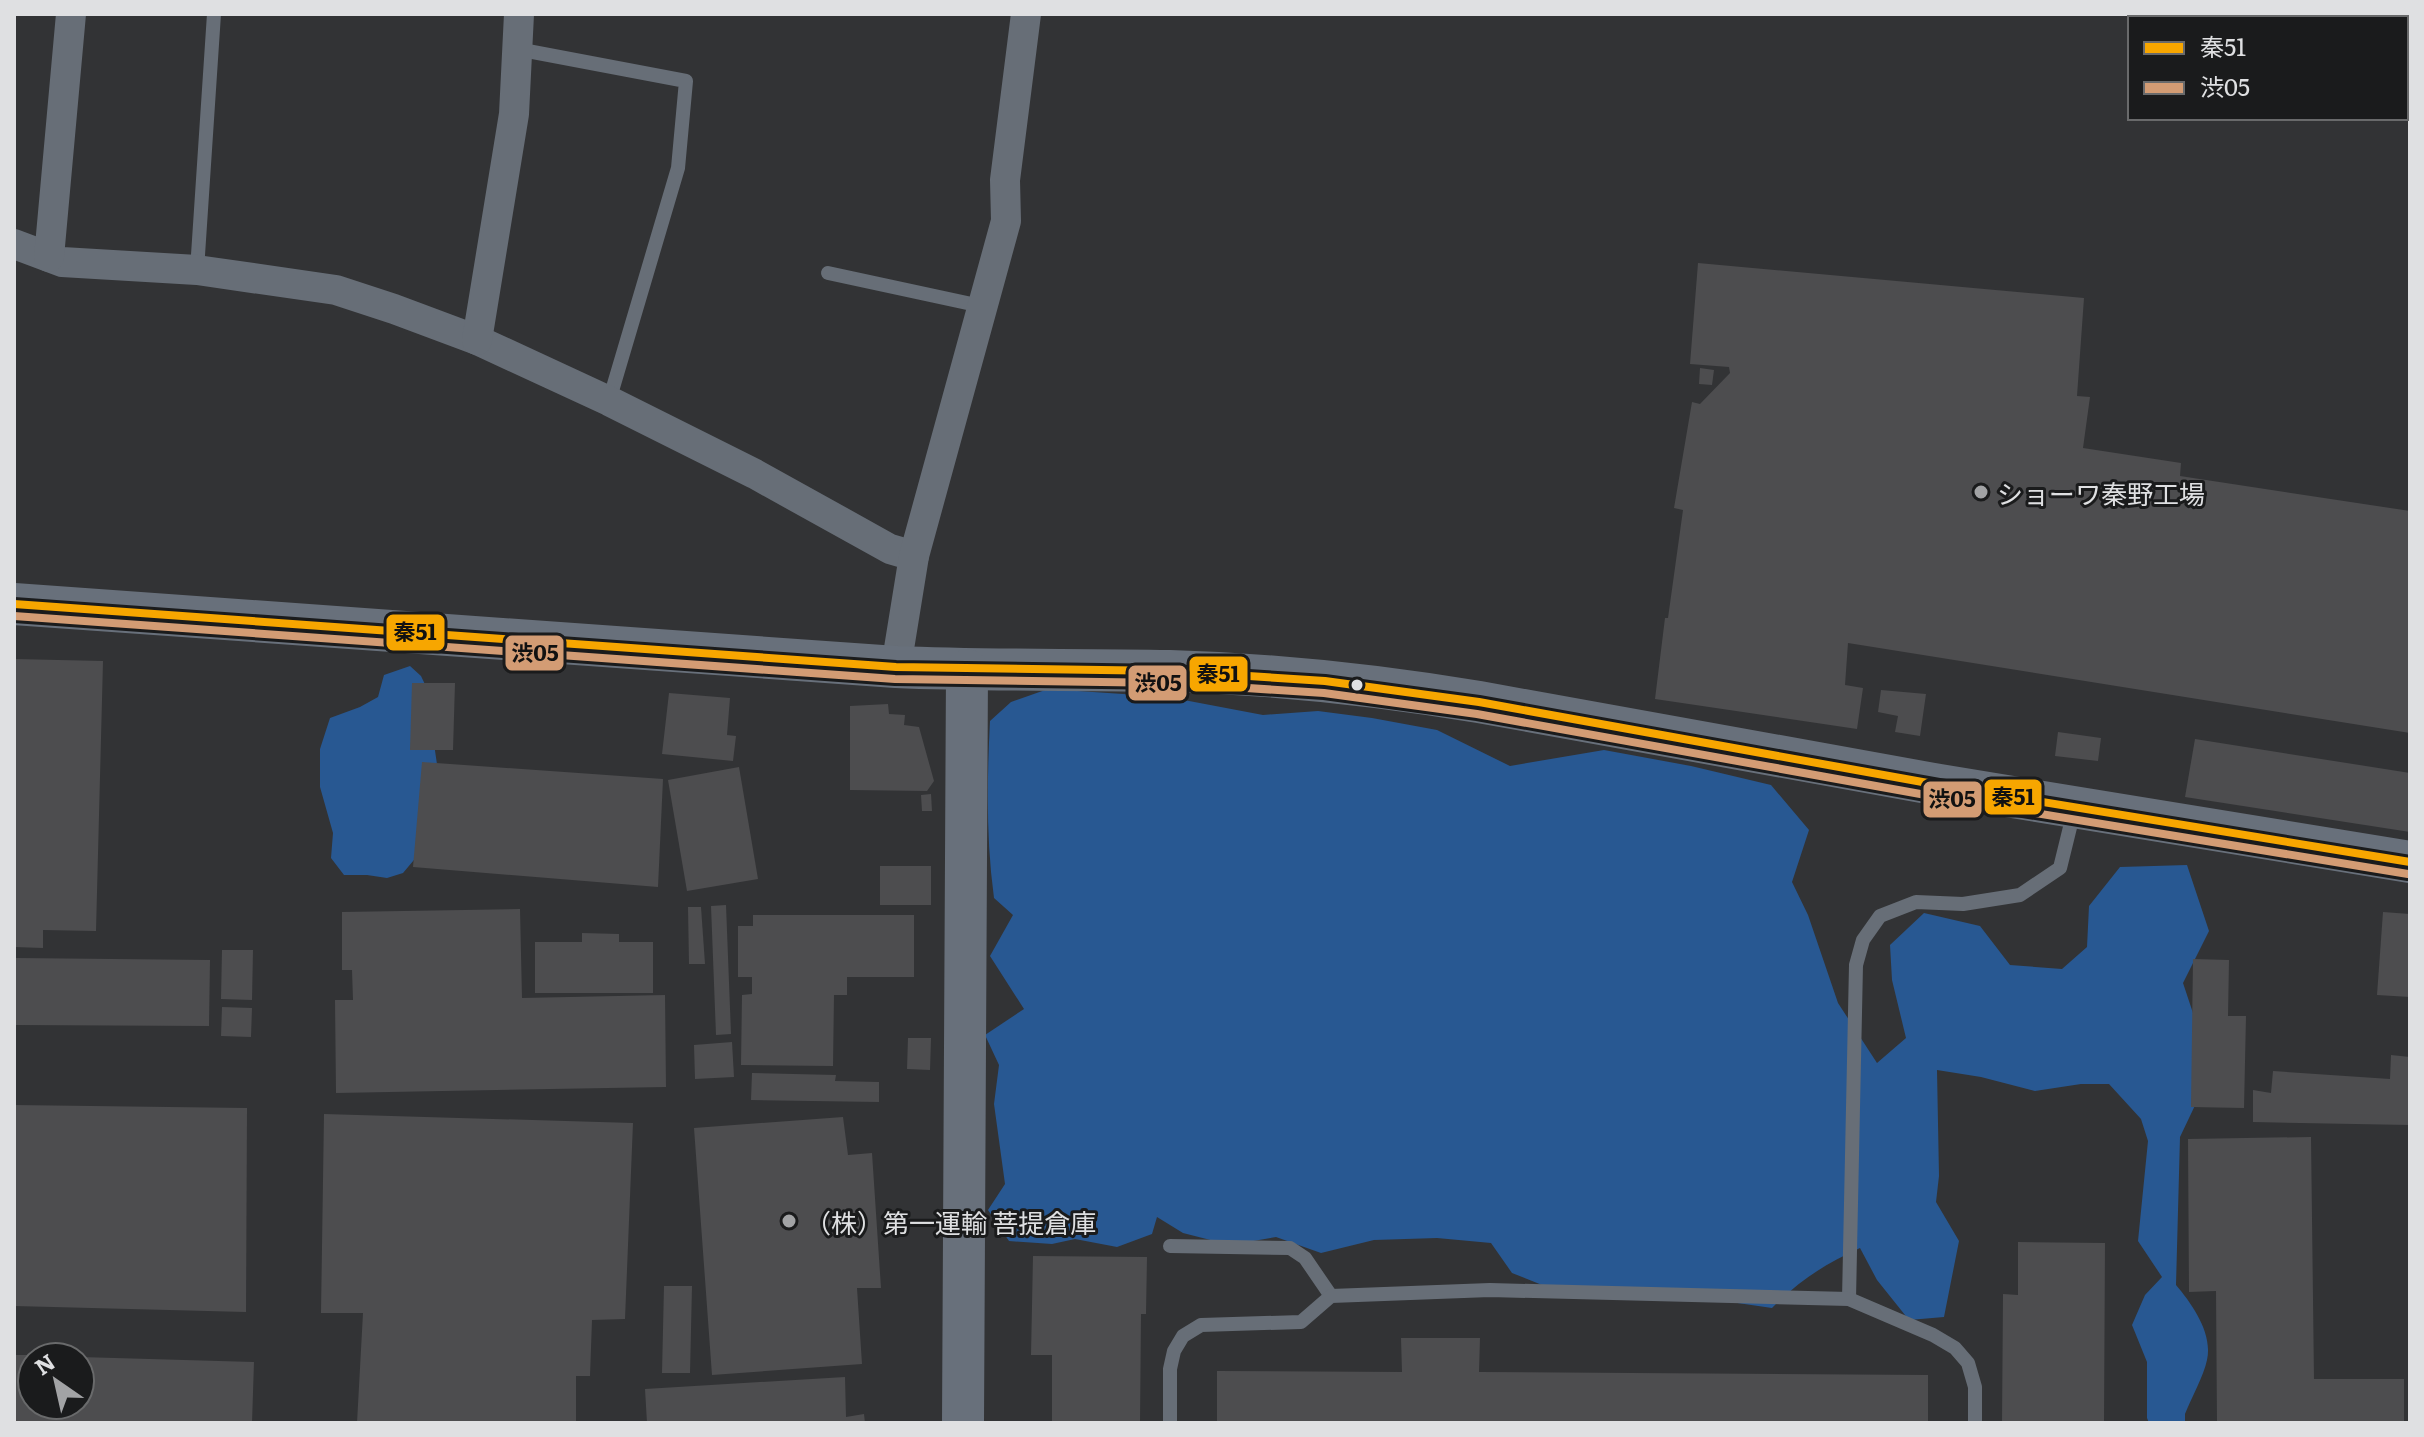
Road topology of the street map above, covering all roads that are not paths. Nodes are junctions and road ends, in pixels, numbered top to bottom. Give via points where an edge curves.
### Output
1 (71, 14) edge
2 (214, 14) edge
3 (519, 14) edge
4 (1026, 14) edge
5 (517, 49) junction
6 (14, 244) edge
7 (49, 257) junction
8 (197, 270) junction
9 (828, 273) dead end
10 (981, 306) junction
11 (477, 340) junction
12 (609, 401) junction
13 (914, 556) junction
14 (14, 604) edge
15 (896, 667) junction
16 (967, 670) junction
17 (2075, 807) junction
18 (2410, 862) edge
19 (1170, 1246) dead end
20 (1331, 1296) junction
21 (1849, 1299) junction
22 (963, 1423) edge
23 (1170, 1423) edge
24 (1975, 1423) edge

1 - 7 street
2 - 8 lane
3 - 5 street
4 - 10 street via 1005,180 1006,221
5 - 11 street via 514,114
5 - 12 lane via 686,81 678,168
6 - 7 street
7 - 8 street
8 - 11 street via 336,290
9 - 10 lane
10 - 13 street
11 - 12 street
12 - 13 street via 890,549
13 - 15 street
14 - 15 main road
15 - 16 main road
16 - 17 main road via 1171,671 1407,690
16 - 22 main road
17 - 18 main road
17 - 21 lane via 2060,868 2020,895 1963,904 1916,902 1880,916 1863,940 1856,965
19 - 20 lane via 1290,1248 1305,1258
20 - 21 lane via 1490,1290
20 - 23 lane via 1301,1322 1201,1325 1183,1336 1170,1369
21 - 24 lane via 1955,1348 1968,1363 1975,1387

